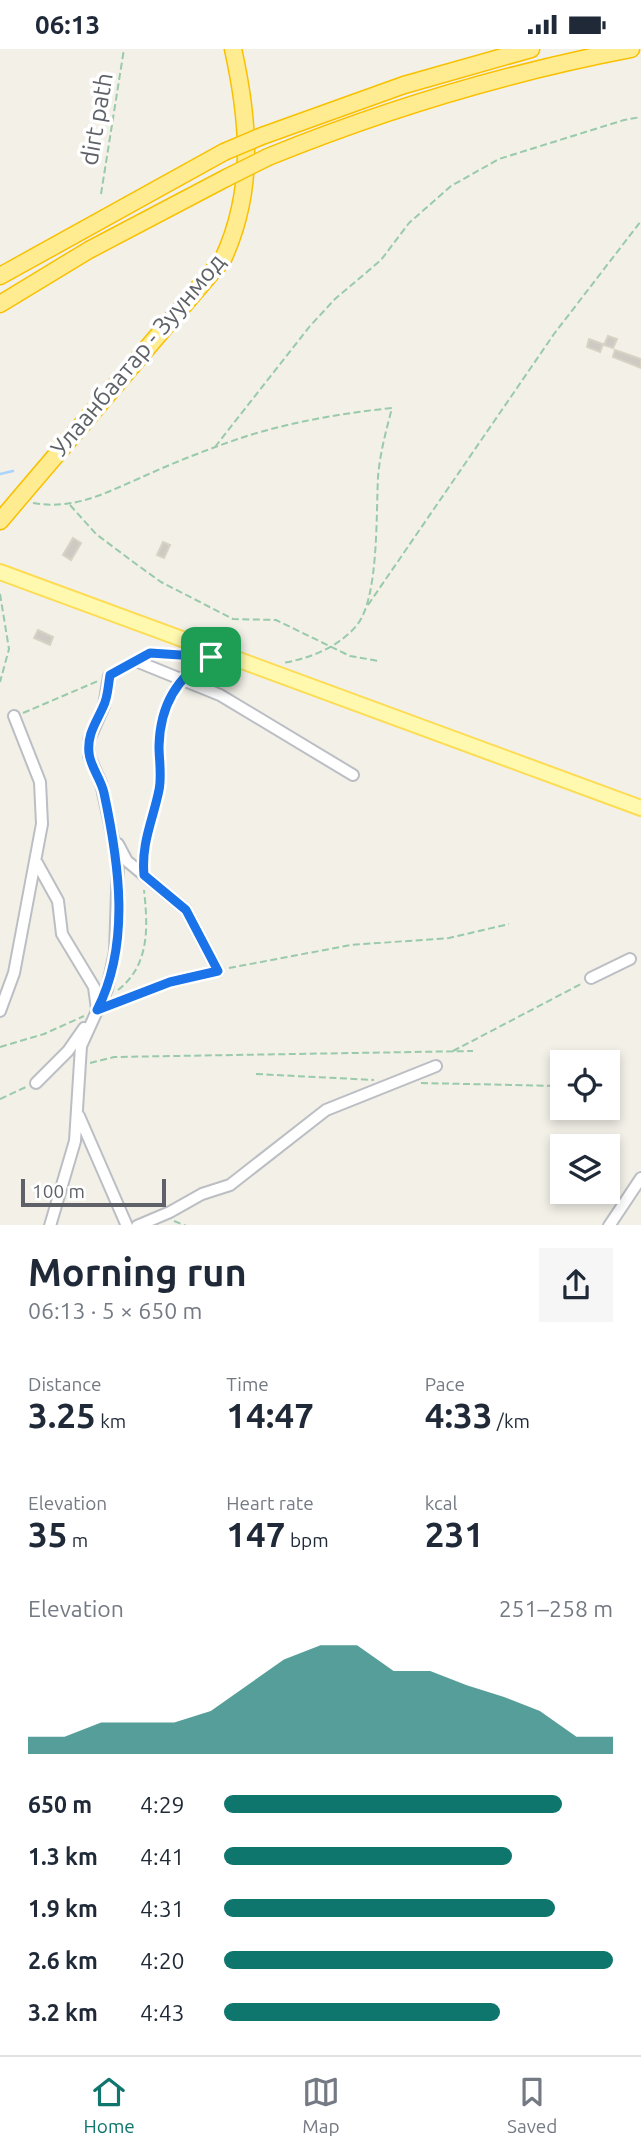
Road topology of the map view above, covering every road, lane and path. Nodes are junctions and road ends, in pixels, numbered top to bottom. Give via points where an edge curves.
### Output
1 (124, 49) edge
2 (233, 49) edge
3 (531, 49) edge
4 (631, 49) edge
5 (641, 117) edge
6 (101, 194) dead end
7 (641, 221) edge
8 (0, 276) edge
9 (0, 304) edge
10 (215, 448) junction
11 (15, 500) junction
12 (69, 505) junction
13 (0, 521) edge
14 (0, 572) edge
15 (0, 594) edge
16 (365, 609) junction
17 (189, 656) dead end
18 (200, 656) dead end
19 (136, 661) joint
20 (379, 661) dead end
21 (283, 663) dead end
22 (110, 675) joint
23 (182, 677) dead end
24 (0, 682) edge
25 (177, 683) dead end
26 (14, 716) joint
27 (353, 775) dead end
28 (641, 807) edge
29 (112, 833) junction
30 (37, 863) junction
31 (144, 875) junction
32 (509, 924) dead end
33 (631, 959) dead end
34 (218, 971) junction
35 (591, 978) joint
36 (97, 1010) junction
37 (0, 1011) edge
38 (0, 1047) edge
39 (473, 1051) dead end
40 (452, 1052) junction
41 (79, 1066) junction
42 (436, 1066) dead end
43 (36, 1083) joint
44 (0, 1099) edge
45 (78, 1114) junction
46 (641, 1178) edge
47 (169, 1219) dead end
48 (50, 1225) edge
49 (127, 1225) edge
50 (139, 1225) edge
51 (184, 1225) edge
52 (610, 1225) edge

1 - 6 path, dirt path
2 - 11 highway, Улаанбаатар - Зуунмод via 248,149 241,214 223,259
3 - 8 highway, bridge via 404,85 224,152
4 - 9 highway, bridge via 537,67 334,130 226,178 89,250
5 - 10 path via 499,159 451,186 310,326
7 - 16 path via 554,334
10 - 12 path via 94,500
10 - 16 path via 322,415 392,408 381,454
11 - 12 path
11 - 13 highway, Улаанбаатар - Зуунмод
12 - 20 path via 96,534 161,582 233,619 276,620 350,656
14 - 28 main road
15 - 24 path via 9,649
16 - 21 path via 358,624 329,648
17 - 19 path via 150,653
18 - 23 path via 211,657
19 - 27 street via 220,695
22 - 26 path
22 - 29 street via 104,706 89,740 89,756 101,783
25 - 31 path via 162,721 159,789 145,837
26 - 30 street via 40,782 42,824
29 - 31 street via 127,861
29 - 36 street via 119,902 107,989
30 - 36 street via 58,901 62,934 94,987
30 - 37 street via 14,973
31 - 34 street via 186,910
31 - 36 path via 147,913 140,967
32 - 34 path via 449,938 351,945
33 - 35 street
34 - 36 path via 170,982
35 - 40 path
36 - 38 path via 44,1034
36 - 41 street via 81,1046
36 - 43 street via 68,1051
39 - 40 path
40 - 41 path via 114,1057
41 - 45 street
42 - 50 street via 326,1111 230,1185
43 - 44 path
45 - 48 street
45 - 49 street
46 - 52 street
47 - 51 path

